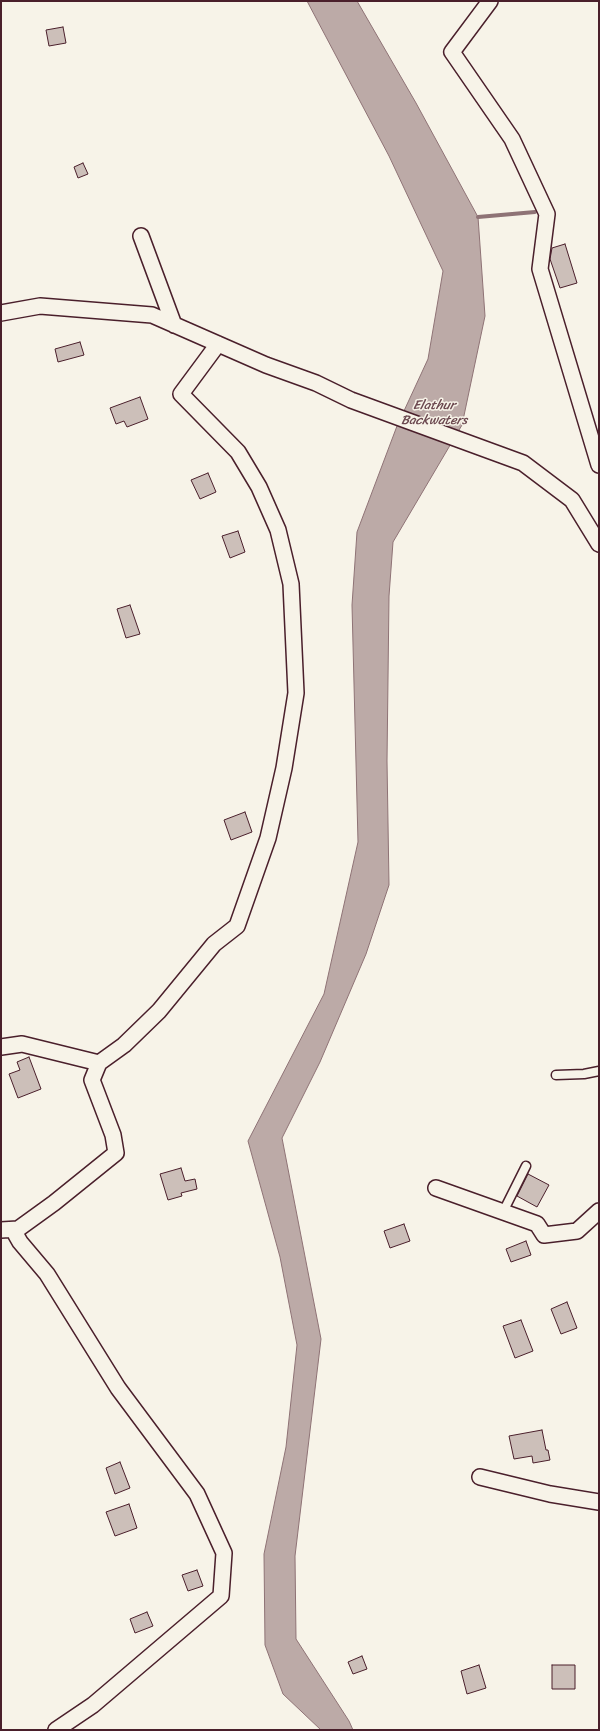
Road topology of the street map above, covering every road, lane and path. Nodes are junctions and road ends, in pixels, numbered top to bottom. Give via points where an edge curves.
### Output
1 (490, 1) edge
2 (141, 236) dead end
3 (1, 313) edge
4 (174, 325) junction
5 (218, 344) junction
6 (599, 465) edge
7 (599, 544) edge
8 (1, 1047) edge
9 (100, 1062) junction
10 (599, 1071) edge
11 (556, 1075) dead end
12 (526, 1166) dead end
13 (436, 1188) dead end
14 (599, 1211) edge
15 (503, 1212) junction
16 (18, 1228) junction
17 (1, 1230) edge
18 (480, 1477) dead end
19 (599, 1502) edge
20 (56, 1730) edge

1 - 6 street via 452,52 512,139 547,214 540,269
2 - 4 street
3 - 4 street via 40,306 152,315
4 - 5 street
5 - 7 street via 316,383 351,400 523,463 572,500
5 - 9 street via 181,394 238,452 259,487 278,530 291,584 296,693 284,768 268,838 237,926 214,944 159,1011 124,1045
8 - 9 street via 22,1044
9 - 16 street via 92,1080 113,1135 116,1153 54,1203
10 - 11 lane
12 - 15 lane
13 - 15 street
14 - 15 street via 577,1231 544,1235 537,1224
16 - 17 street
16 - 20 street via 16,1235 20,1242 47,1274 118,1388 196,1494 224,1553 221,1596 93,1706
18 - 19 street via 550,1494

